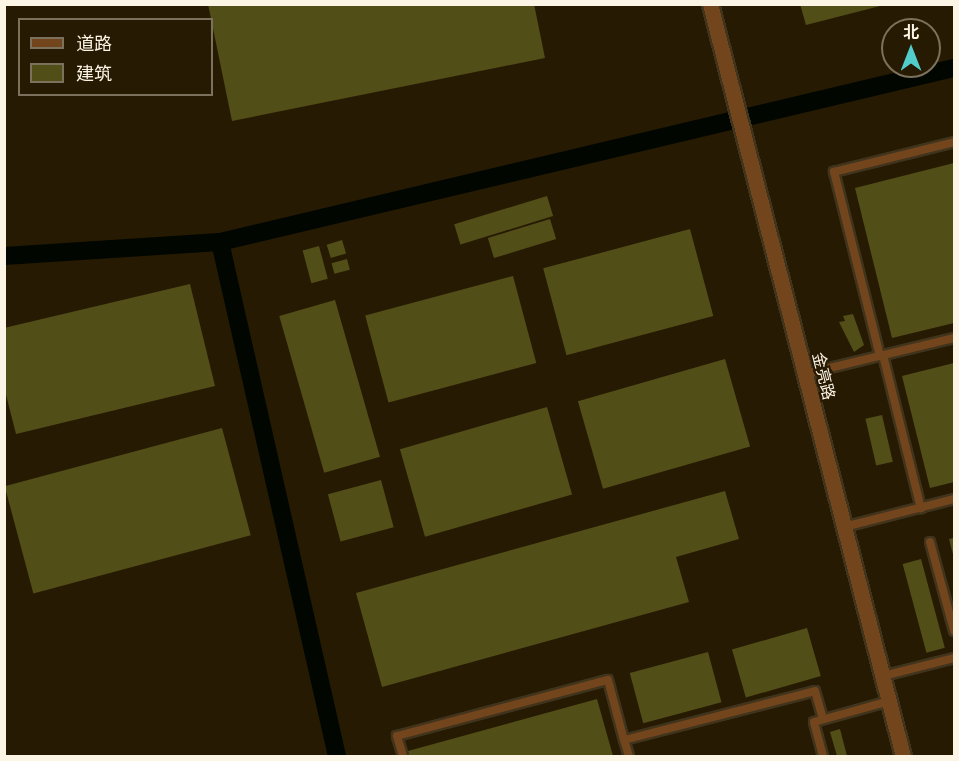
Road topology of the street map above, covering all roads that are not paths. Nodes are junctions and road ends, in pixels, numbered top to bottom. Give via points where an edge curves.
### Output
1 (710, 4) edge
2 (954, 142) edge
3 (954, 338) edge
4 (881, 356) junction
5 (805, 374) junction
6 (954, 499) edge
7 (921, 508) junction
8 (844, 527) junction
9 (930, 542) dead end
10 (954, 631) edge
11 (954, 658) edge
12 (883, 676) junction
13 (889, 701) junction
14 (823, 719) junction
15 (624, 740) junction
16 (402, 756) edge
17 (629, 756) edge
18 (824, 756) edge
19 (903, 756) edge

1 - 5 street, 金亮路
2 - 4 lane via 834,172
3 - 4 lane
4 - 5 lane
4 - 7 lane
5 - 8 street, 金亮路
6 - 7 lane
7 - 8 lane
8 - 12 street, 金亮路
9 - 10 lane
11 - 12 lane
12 - 13 street, 金亮路
13 - 14 lane
13 - 19 street, 金亮路
14 - 15 lane via 815,691
14 - 18 lane via 814,722
15 - 16 lane via 608,680 397,736
15 - 17 lane

